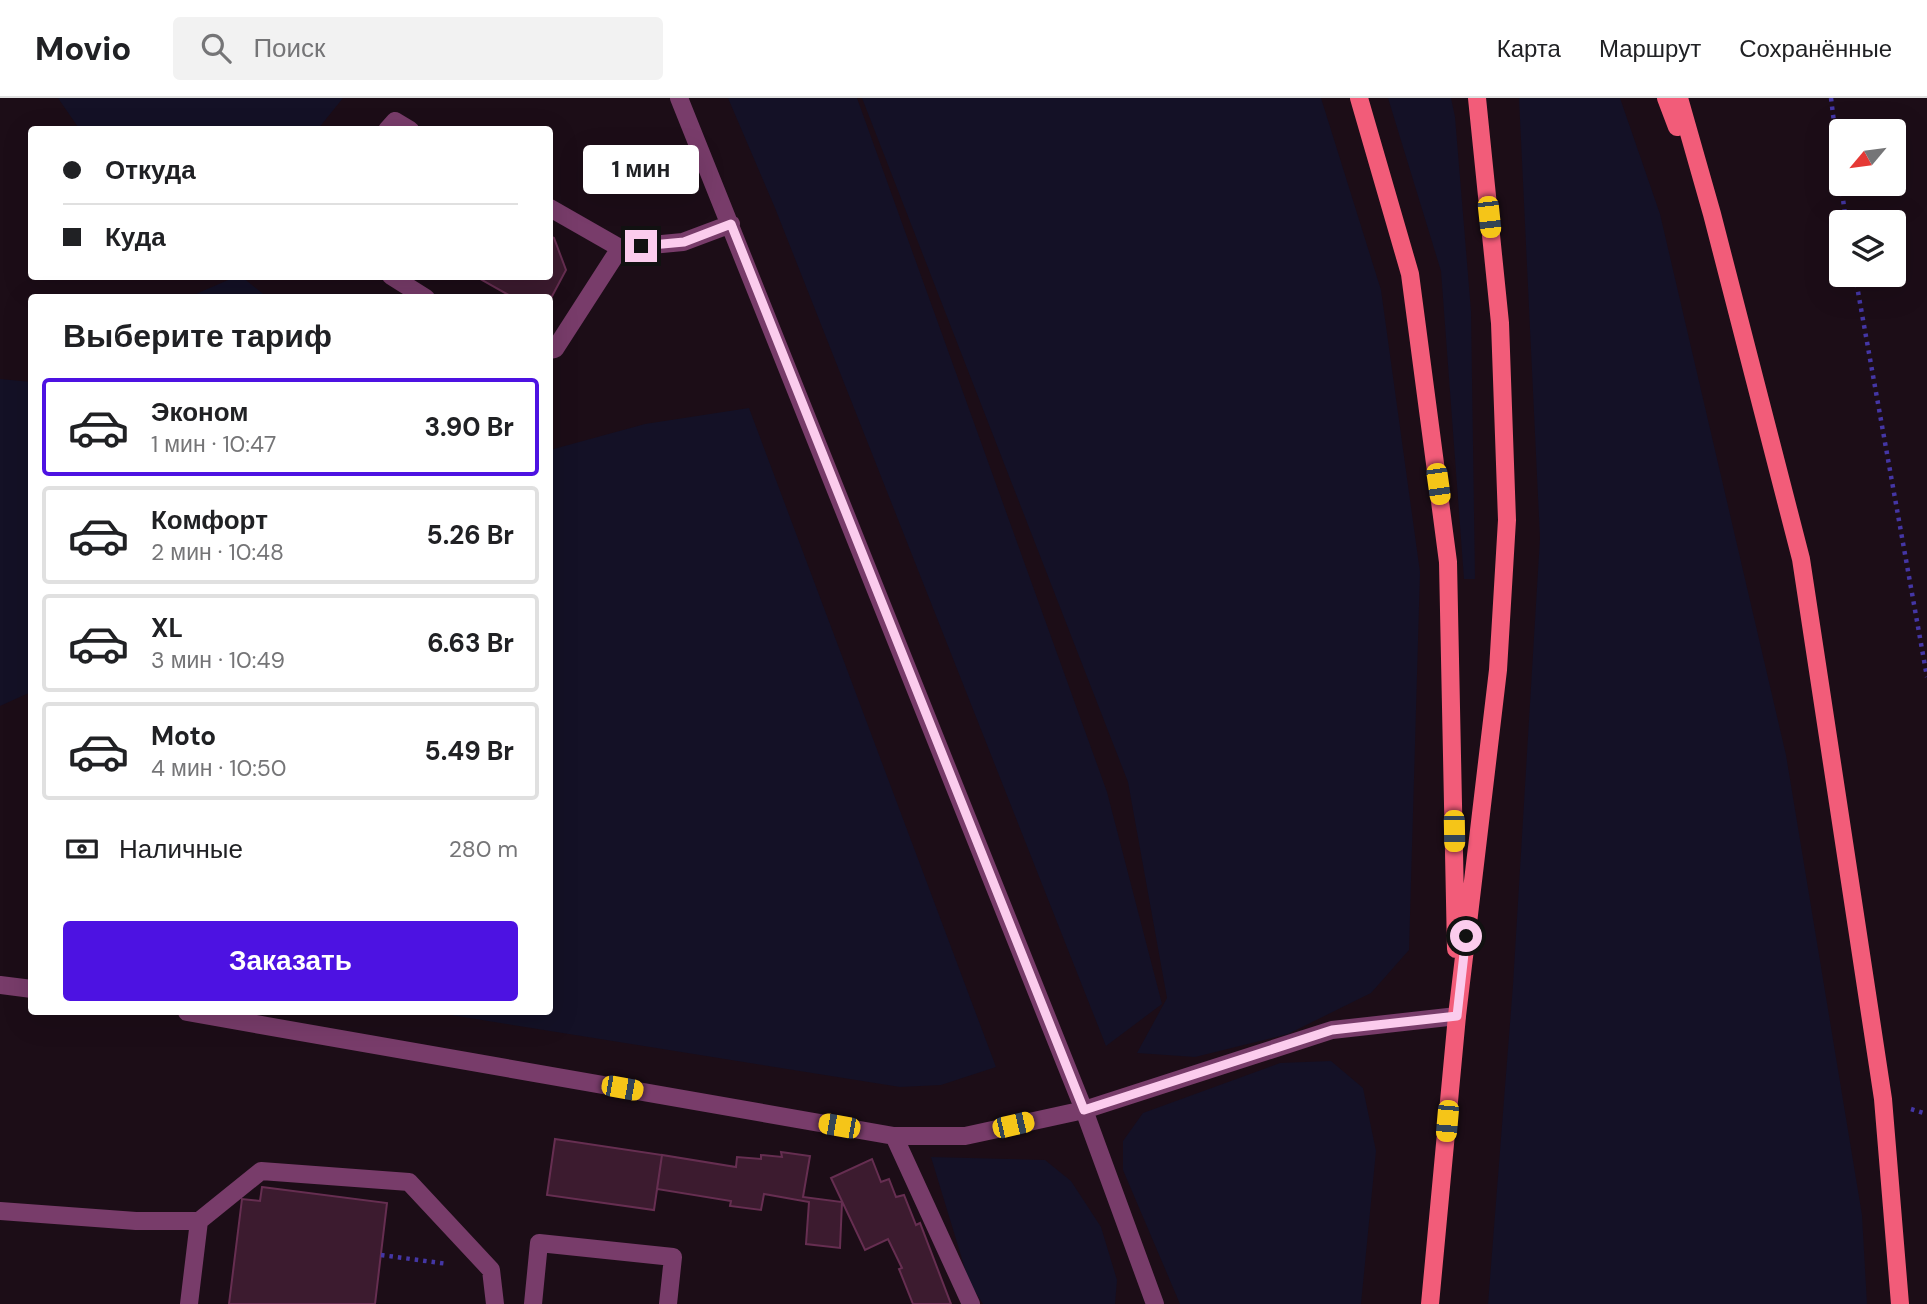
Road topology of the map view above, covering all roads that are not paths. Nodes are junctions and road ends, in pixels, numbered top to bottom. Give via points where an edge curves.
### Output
1 (680, 98) edge
2 (1359, 98) edge
3 (1477, 98) edge
4 (1666, 98) edge
5 (1679, 98) edge
6 (553, 210) edge
7 (1712, 214) junction
8 (731, 224) junction
9 (620, 248) junction
10 (397, 280) edge
11 (420, 294) edge
12 (553, 349) edge
13 (0, 985) edge
14 (28, 988) edge
15 (204, 1015) edge
16 (1457, 1016) junction
17 (1084, 1110) junction
18 (894, 1136) junction
19 (0, 1210) edge
20 (200, 1221) junction
21 (189, 1304) edge
22 (495, 1304) edge
23 (533, 1304) edge
24 (668, 1304) edge
25 (971, 1304) edge
26 (1155, 1304) edge
27 (1430, 1304) edge
28 (1900, 1304) edge

1 - 8 street
2 - 16 main road via 1410,274 1448,562
3 - 16 main road via 1500,323 1507,520 1498,670
4 - 7 main road
5 - 7 main road
6 - 9 street
7 - 28 main road via 1801,559 1883,1099
8 - 9 street via 684,242
8 - 17 street
9 - 12 street
10 - 11 street
13 - 14 street
15 - 18 street
16 - 17 street via 1332,1030
16 - 27 main road
17 - 18 street via 965,1136
17 - 26 street
18 - 25 street
19 - 20 street via 136,1221
20 - 21 street
20 - 22 street via 261,1171 409,1182 491,1270
23 - 24 street via 539,1243 673,1257

